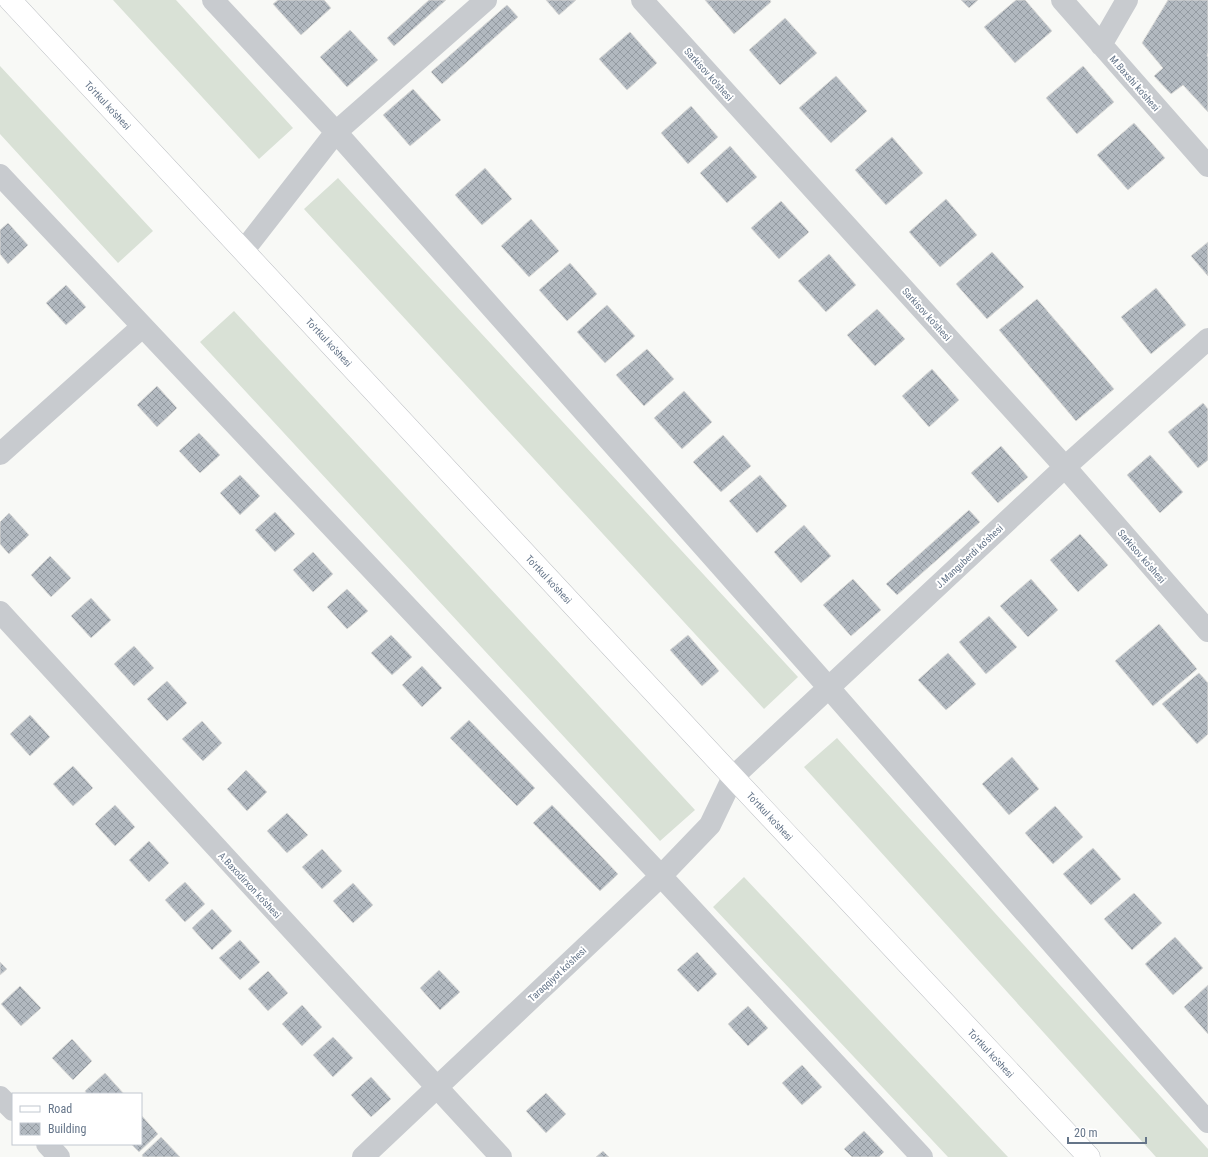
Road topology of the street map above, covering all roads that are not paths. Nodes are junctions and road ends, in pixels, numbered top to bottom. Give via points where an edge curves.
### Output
1 (10, 0) edge
2 (213, 0) edge
3 (486, 0) edge
4 (642, 0) edge
5 (1062, 0) edge
6 (1127, 0) edge
7 (1101, 45) junction
8 (336, 132) junction
9 (1208, 166) edge
10 (0, 175) edge
11 (244, 250) junction
12 (142, 327) junction
13 (1208, 339) edge
14 (0, 454) edge
15 (1065, 467) junction
16 (0, 612) edge
17 (1208, 631) edge
18 (829, 688) junction
19 (734, 777) junction
20 (661, 876) junction
21 (437, 1088) junction
22 (0, 1097) edge
23 (12, 1109) edge
24 (1208, 1122) edge
25 (48, 1145) edge
26 (60, 1157) edge
27 (363, 1157) edge
28 (501, 1157) edge
29 (922, 1157) edge
30 (1089, 1157) edge

1 - 11 main road, To'rtkul ko'shesi
2 - 8 street
3 - 8 street
4 - 15 street, Sarkisov ko'shesi
5 - 7 street, M.Baxshi ko'shesi
6 - 7 street
7 - 9 street, M.Baxshi ko'shesi
8 - 11 street
8 - 18 street
10 - 12 street
11 - 19 main road, To'rtkul ko'shesi
12 - 14 street
12 - 20 street
13 - 15 street, J.Manguberdi ko'shesi
15 - 17 street, Sarkisov ko'shesi
15 - 18 street, J.Manguberdi ko'shesi
16 - 21 street, A.Baxodirxon ko'shesi
18 - 19 street, J.Manguberdi ko'shesi
18 - 24 street
19 - 20 street, Taraqqiyot ko'shesi via 710,825
19 - 30 main road, To'rtkul ko'shesi
20 - 21 street, Taraqqiyot ko'shesi
20 - 29 street
21 - 27 street, Taraqqiyot ko'shesi
21 - 28 street, A.Baxodirxon ko'shesi
22 - 23 street
25 - 26 street

